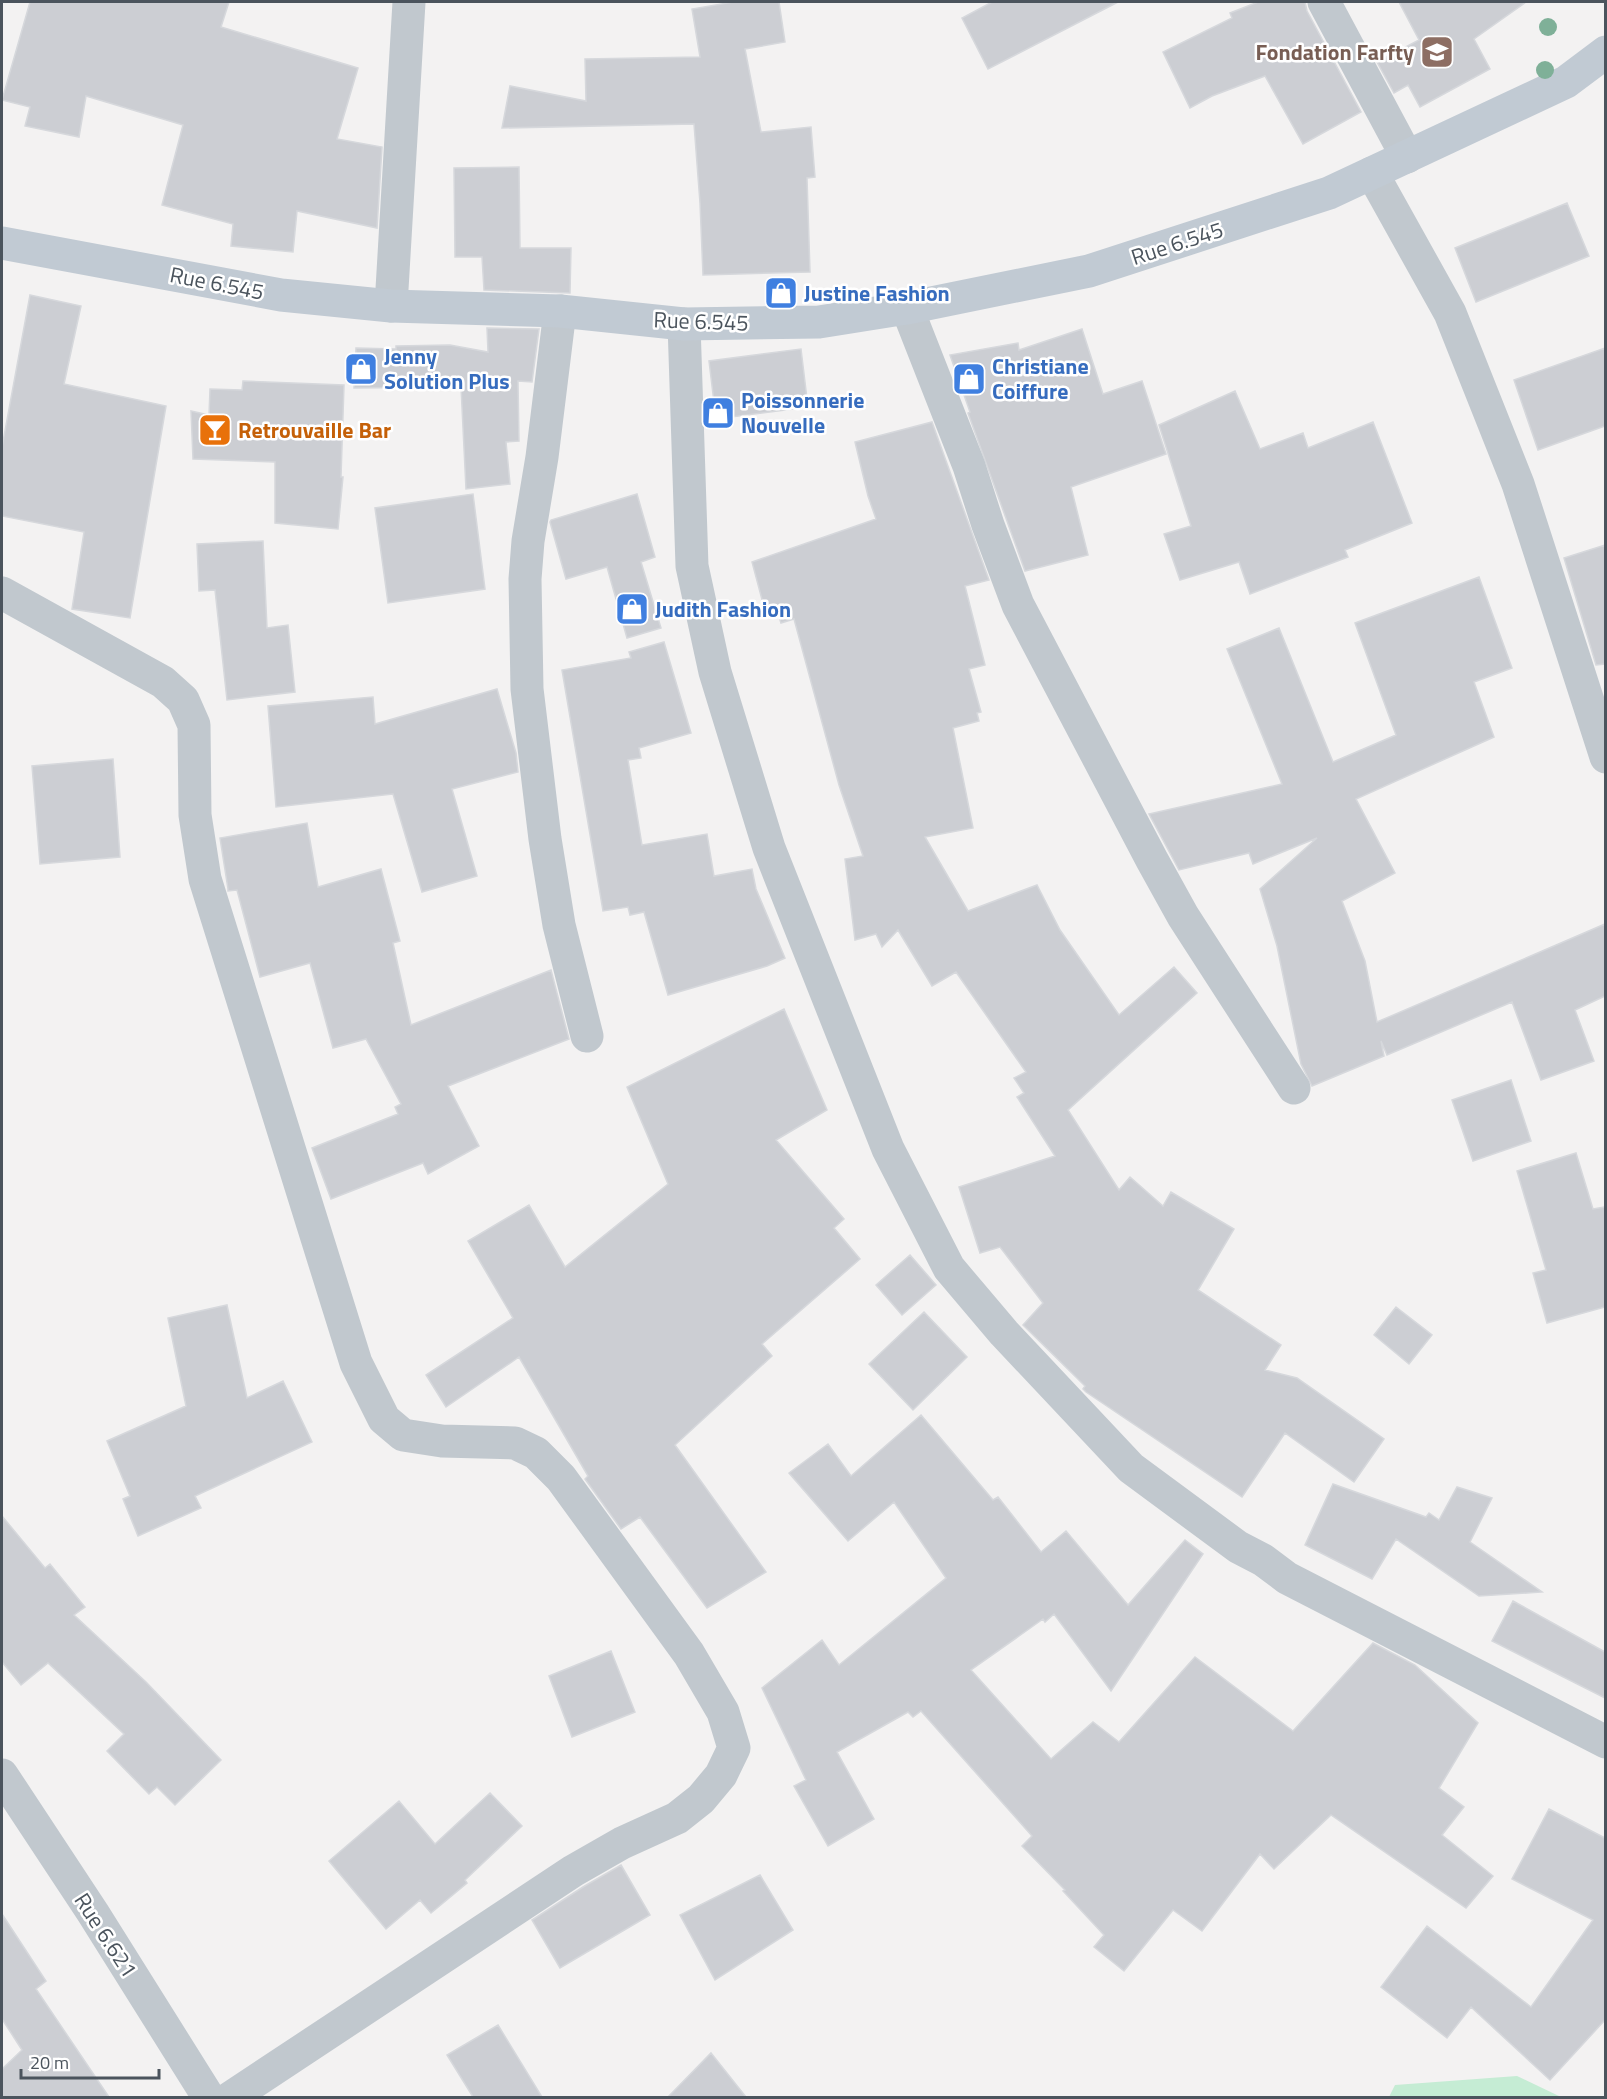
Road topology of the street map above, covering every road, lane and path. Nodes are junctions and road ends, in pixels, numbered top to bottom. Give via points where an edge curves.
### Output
1 (409, 2) edge
2 (1324, 2) edge
3 (1605, 52) edge
4 (1407, 157) junction
5 (1372, 173) junction
6 (2, 243) edge
7 (391, 306) junction
8 (907, 308) junction
9 (560, 310) junction
10 (684, 324) junction
11 (2, 593) edge
12 (1605, 757) edge
13 (587, 1036) dead end
14 (1294, 1088) dead end
15 (1605, 1742) edge
16 (2, 1775) edge
17 (209, 2097) edge
18 (230, 2097) edge

1 - 7 street
2 - 4 street
3 - 4 street, Rue 6.545 via 1566,82
4 - 5 street, Rue 6.545
5 - 8 street, Rue 6.545 via 1329,193 1089,272
5 - 12 street via 1454,323 1518,484
6 - 7 street, Rue 6.545 via 281,295
7 - 9 street, Rue 6.545
8 - 10 street, Rue 6.545 via 819,322
8 - 14 street via 1018,605 1178,906
9 - 10 street, Rue 6.545
9 - 13 street via 528,541 527,689 559,925
10 - 15 street via 692,566 716,672 769,848 810,953 888,1149 949,1268 1004,1333 1131,1468 1238,1547 1297,1583
11 - 18 street via 163,682 183,700 194,725 195,815 205,879 356,1363 384,1419 403,1435 442,1441 515,1443 536,1453 561,1478 689,1654 723,1712 734,1748 722,1775 677,1818 573,1871
16 - 17 street, Rue 6.621

